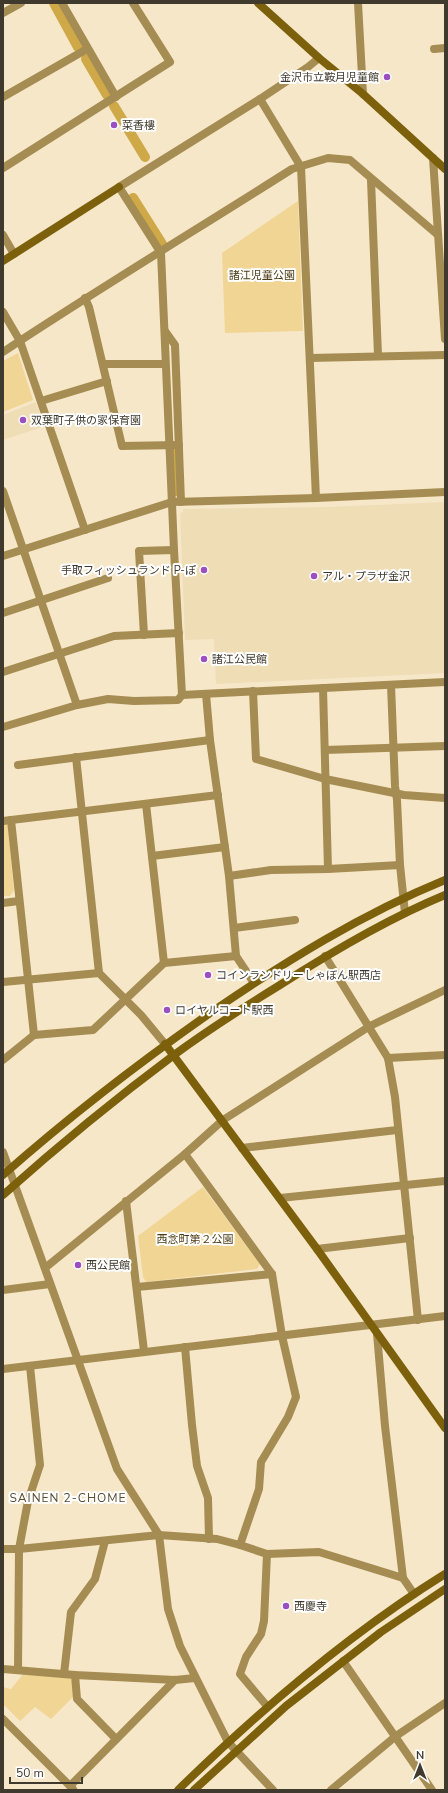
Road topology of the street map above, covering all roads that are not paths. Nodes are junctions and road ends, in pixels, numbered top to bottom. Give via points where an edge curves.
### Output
1 (21, 3) edge
2 (62, 3) edge
3 (133, 3) edge
4 (258, 3) edge
5 (358, 3) edge
6 (3, 13) edge
7 (434, 48) dead end
8 (445, 48) edge
9 (87, 49) junction
10 (319, 58) junction
11 (363, 94) junction
12 (3, 97) edge
13 (116, 97) junction
14 (260, 99) junction
15 (433, 158) junction
16 (301, 167) junction
17 (3, 168) edge
18 (445, 169) edge
19 (371, 180) junction
20 (119, 187) junction
21 (3, 235) edge
22 (438, 235) junction
23 (161, 253) junction
24 (14, 254) junction
25 (3, 261) edge
26 (85, 298) junction
27 (3, 312) edge
28 (164, 331) junction
29 (445, 339) edge
30 (20, 341) junction
31 (3, 352) edge
32 (445, 354) edge
33 (378, 355) junction
34 (310, 358) junction
35 (103, 364) junction
36 (165, 364) junction
37 (107, 381) junction
38 (41, 401) junction
39 (177, 410) junction
40 (167, 411) junction
41 (169, 445) junction
42 (178, 445) junction
43 (445, 492) edge
44 (3, 494) edge
45 (316, 498) junction
46 (172, 502) junction
47 (181, 502) junction
48 (85, 530) junction
49 (23, 549) junction
50 (174, 550) junction
51 (3, 556) edge
52 (108, 578) dead end
53 (41, 600) junction
54 (3, 613) edge
55 (179, 633) junction
56 (144, 634) junction
57 (60, 654) junction
58 (3, 672) edge
59 (445, 682) edge
60 (391, 685) junction
61 (323, 688) junction
62 (253, 691) junction
63 (206, 694) junction
64 (182, 695) junction
65 (77, 705) junction
66 (3, 727) edge
67 (210, 740) junction
68 (445, 746) edge
69 (393, 748) junction
70 (325, 750) junction
71 (76, 757) junction
72 (18, 765) dead end
73 (325, 779) junction
74 (396, 794) junction
75 (218, 795) junction
76 (445, 798) edge
77 (146, 804) junction
78 (80, 812) junction
79 (7, 821) edge
80 (225, 847) junction
81 (152, 856) junction
82 (400, 865) junction
83 (328, 869) junction
84 (229, 876) junction
85 (445, 880) edge
86 (445, 896) edge
87 (403, 898) junction
88 (20, 901) junction
89 (3, 902) edge
90 (405, 913) junction
91 (295, 920) dead end
92 (234, 928) junction
93 (236, 956) junction
94 (325, 956) junction
95 (164, 964) junction
96 (99, 973) junction
97 (28, 979) junction
98 (3, 982) edge
99 (254, 983) junction
100 (445, 990) edge
101 (125, 1000) junction
102 (370, 1026) junction
103 (34, 1036) junction
104 (165, 1044) junction
105 (174, 1055) junction
106 (445, 1055) edge
107 (388, 1058) junction
108 (3, 1060) edge
109 (223, 1120) junction
110 (397, 1130) junction
111 (242, 1148) junction
112 (3, 1152) edge
113 (185, 1154) junction
114 (6, 1172) edge
115 (445, 1181) edge
116 (14, 1185) junction
117 (404, 1186) junction
118 (3, 1195) edge
119 (280, 1198) junction
120 (126, 1201) junction
121 (410, 1238) junction
122 (317, 1249) junction
123 (45, 1268) junction
124 (272, 1274) junction
125 (50, 1284) junction
126 (137, 1287) junction
127 (3, 1290) edge
128 (445, 1316) edge
129 (418, 1320) junction
130 (372, 1324) junction
131 (377, 1334) junction
132 (282, 1336) junction
133 (185, 1347) junction
134 (144, 1351) junction
135 (79, 1360) junction
136 (30, 1366) junction
137 (3, 1369) edge
138 (445, 1428) edge
139 (159, 1535) junction
140 (209, 1539) junction
141 (105, 1541) junction
142 (240, 1545) junction
143 (3, 1549) edge
144 (19, 1549) junction
145 (267, 1554) junction
146 (445, 1574) edge
147 (403, 1578) junction
148 (445, 1589) edge
149 (414, 1594) junction
150 (374, 1622) junction
151 (380, 1632) junction
152 (343, 1661) junction
153 (3, 1668) edge
154 (18, 1670) junction
155 (64, 1674) junction
156 (76, 1675) junction
157 (195, 1678) junction
158 (175, 1680) junction
159 (445, 1703) edge
160 (268, 1706) junction
161 (3, 1719) edge
162 (396, 1736) junction
163 (116, 1739) junction
164 (228, 1742) junction
165 (236, 1751) junction
166 (72, 1788) edge
167 (178, 1790) edge
168 (194, 1790) edge
169 (274, 1790) edge
170 (331, 1790) edge
171 (432, 1790) edge

1 - 6 street
2 - 9 street
3 - 13 street via 170,62
4 - 10 street
5 - 11 street
7 - 8 street
9 - 12 street
9 - 13 street
10 - 11 street
10 - 14 street
11 - 15 street
13 - 17 street
14 - 16 street
14 - 20 street
15 - 18 street
15 - 22 street
16 - 19 street via 328,158 350,160
16 - 23 street via 292,169
16 - 34 street
19 - 22 street
19 - 33 street
20 - 23 street
20 - 24 street
21 - 24 street
22 - 29 street
23 - 26 street
23 - 28 street
24 - 25 street
26 - 30 street
26 - 35 street
27 - 30 street
28 - 36 street
28 - 39 street via 175,345
30 - 31 street
30 - 38 street
32 - 33 street
33 - 34 street
34 - 45 street
35 - 36 street
35 - 37 street
36 - 40 street
37 - 38 street
37 - 41 street via 122,446
38 - 48 street
39 - 40 street
39 - 42 street
40 - 41 street
41 - 42 street
41 - 46 street
42 - 47 street
43 - 45 street
44 - 49 street
45 - 47 street
46 - 47 street
46 - 48 street
46 - 50 street
48 - 49 street
49 - 51 street
49 - 53 street
50 - 55 street
50 - 56 street via 139,551
52 - 53 street
53 - 54 street
53 - 57 street
55 - 56 street
55 - 64 street
56 - 57 street via 114,636
57 - 58 street
57 - 65 street
59 - 60 street
60 - 61 street
60 - 69 street
61 - 62 street
61 - 70 street
62 - 63 street
62 - 73 street via 256,759
63 - 64 street
63 - 67 street
64 - 65 street via 178,700 108,699
65 - 66 street
67 - 71 street
67 - 75 street
68 - 69 street
69 - 70 street
69 - 74 street
70 - 73 street
71 - 72 street
71 - 78 street
73 - 74 street
73 - 83 street
74 - 76 street
74 - 82 street
75 - 77 street
75 - 80 street
77 - 78 street
77 - 81 street
78 - 79 street
78 - 96 street
79 - 88 street
80 - 81 street
80 - 84 street
81 - 95 street
82 - 83 street
82 - 87 street
83 - 84 street via 272,870
84 - 92 street
85 - 87 street
86 - 90 street
87 - 90 street
87 - 99 street via 318,943
88 - 89 street
88 - 97 street
90 - 94 street
91 - 92 street
92 - 93 street
93 - 95 street
93 - 99 street
94 - 102 street
94 - 105 street
95 - 101 street
96 - 97 street
96 - 101 street
97 - 98 street
97 - 103 street
99 - 104 street
100 - 102 street
101 - 103 street via 93,1030
101 - 104 street
102 - 107 street
102 - 109 street
103 - 108 street
104 - 105 street
104 - 114 street
105 - 109 street
105 - 116 street via 88,1122
106 - 107 street
107 - 110 street via 395,1097
109 - 111 street
109 - 113 street
110 - 111 street
110 - 117 street
111 - 119 street
112 - 114 street
113 - 120 street
113 - 124 street
114 - 116 street
115 - 117 street
116 - 118 street
116 - 123 street
117 - 119 street
117 - 121 street
119 - 122 street
120 - 123 street
120 - 126 street
121 - 122 street
121 - 129 street
122 - 130 street
123 - 125 street
124 - 126 street
124 - 132 street
125 - 127 street
125 - 135 street
126 - 134 street
128 - 129 street
129 - 130 street
130 - 131 street
130 - 132 street
131 - 138 street
131 - 147 street
132 - 133 street
132 - 142 street via 296,1397 288,1417 261,1462 259,1489
133 - 134 street
133 - 140 street via 198,1466 208,1498
134 - 135 street
135 - 136 street
135 - 139 street via 117,1469
136 - 137 street
136 - 144 street via 40,1465 28,1501
139 - 140 street
139 - 141 street
139 - 157 street via 168,1609 180,1646
140 - 142 street
141 - 144 street
141 - 155 street via 95,1580 71,1612
142 - 145 street
143 - 144 street
144 - 154 street
145 - 147 street via 319,1552
145 - 160 street via 264,1621 261,1634 246,1657 240,1674
146 - 149 street
147 - 149 street
148 - 151 street
149 - 150 street
150 - 151 street
150 - 160 street
151 - 152 street
152 - 162 street
152 - 165 street via 286,1706
153 - 154 street
154 - 155 street
155 - 156 street
156 - 158 street
156 - 163 street via 77,1699
157 - 158 street
157 - 164 street
158 - 163 street
159 - 162 street
160 - 164 street
161 - 166 street
162 - 170 street
162 - 171 street
163 - 166 street
164 - 165 street
164 - 167 street
165 - 168 street
165 - 169 street

